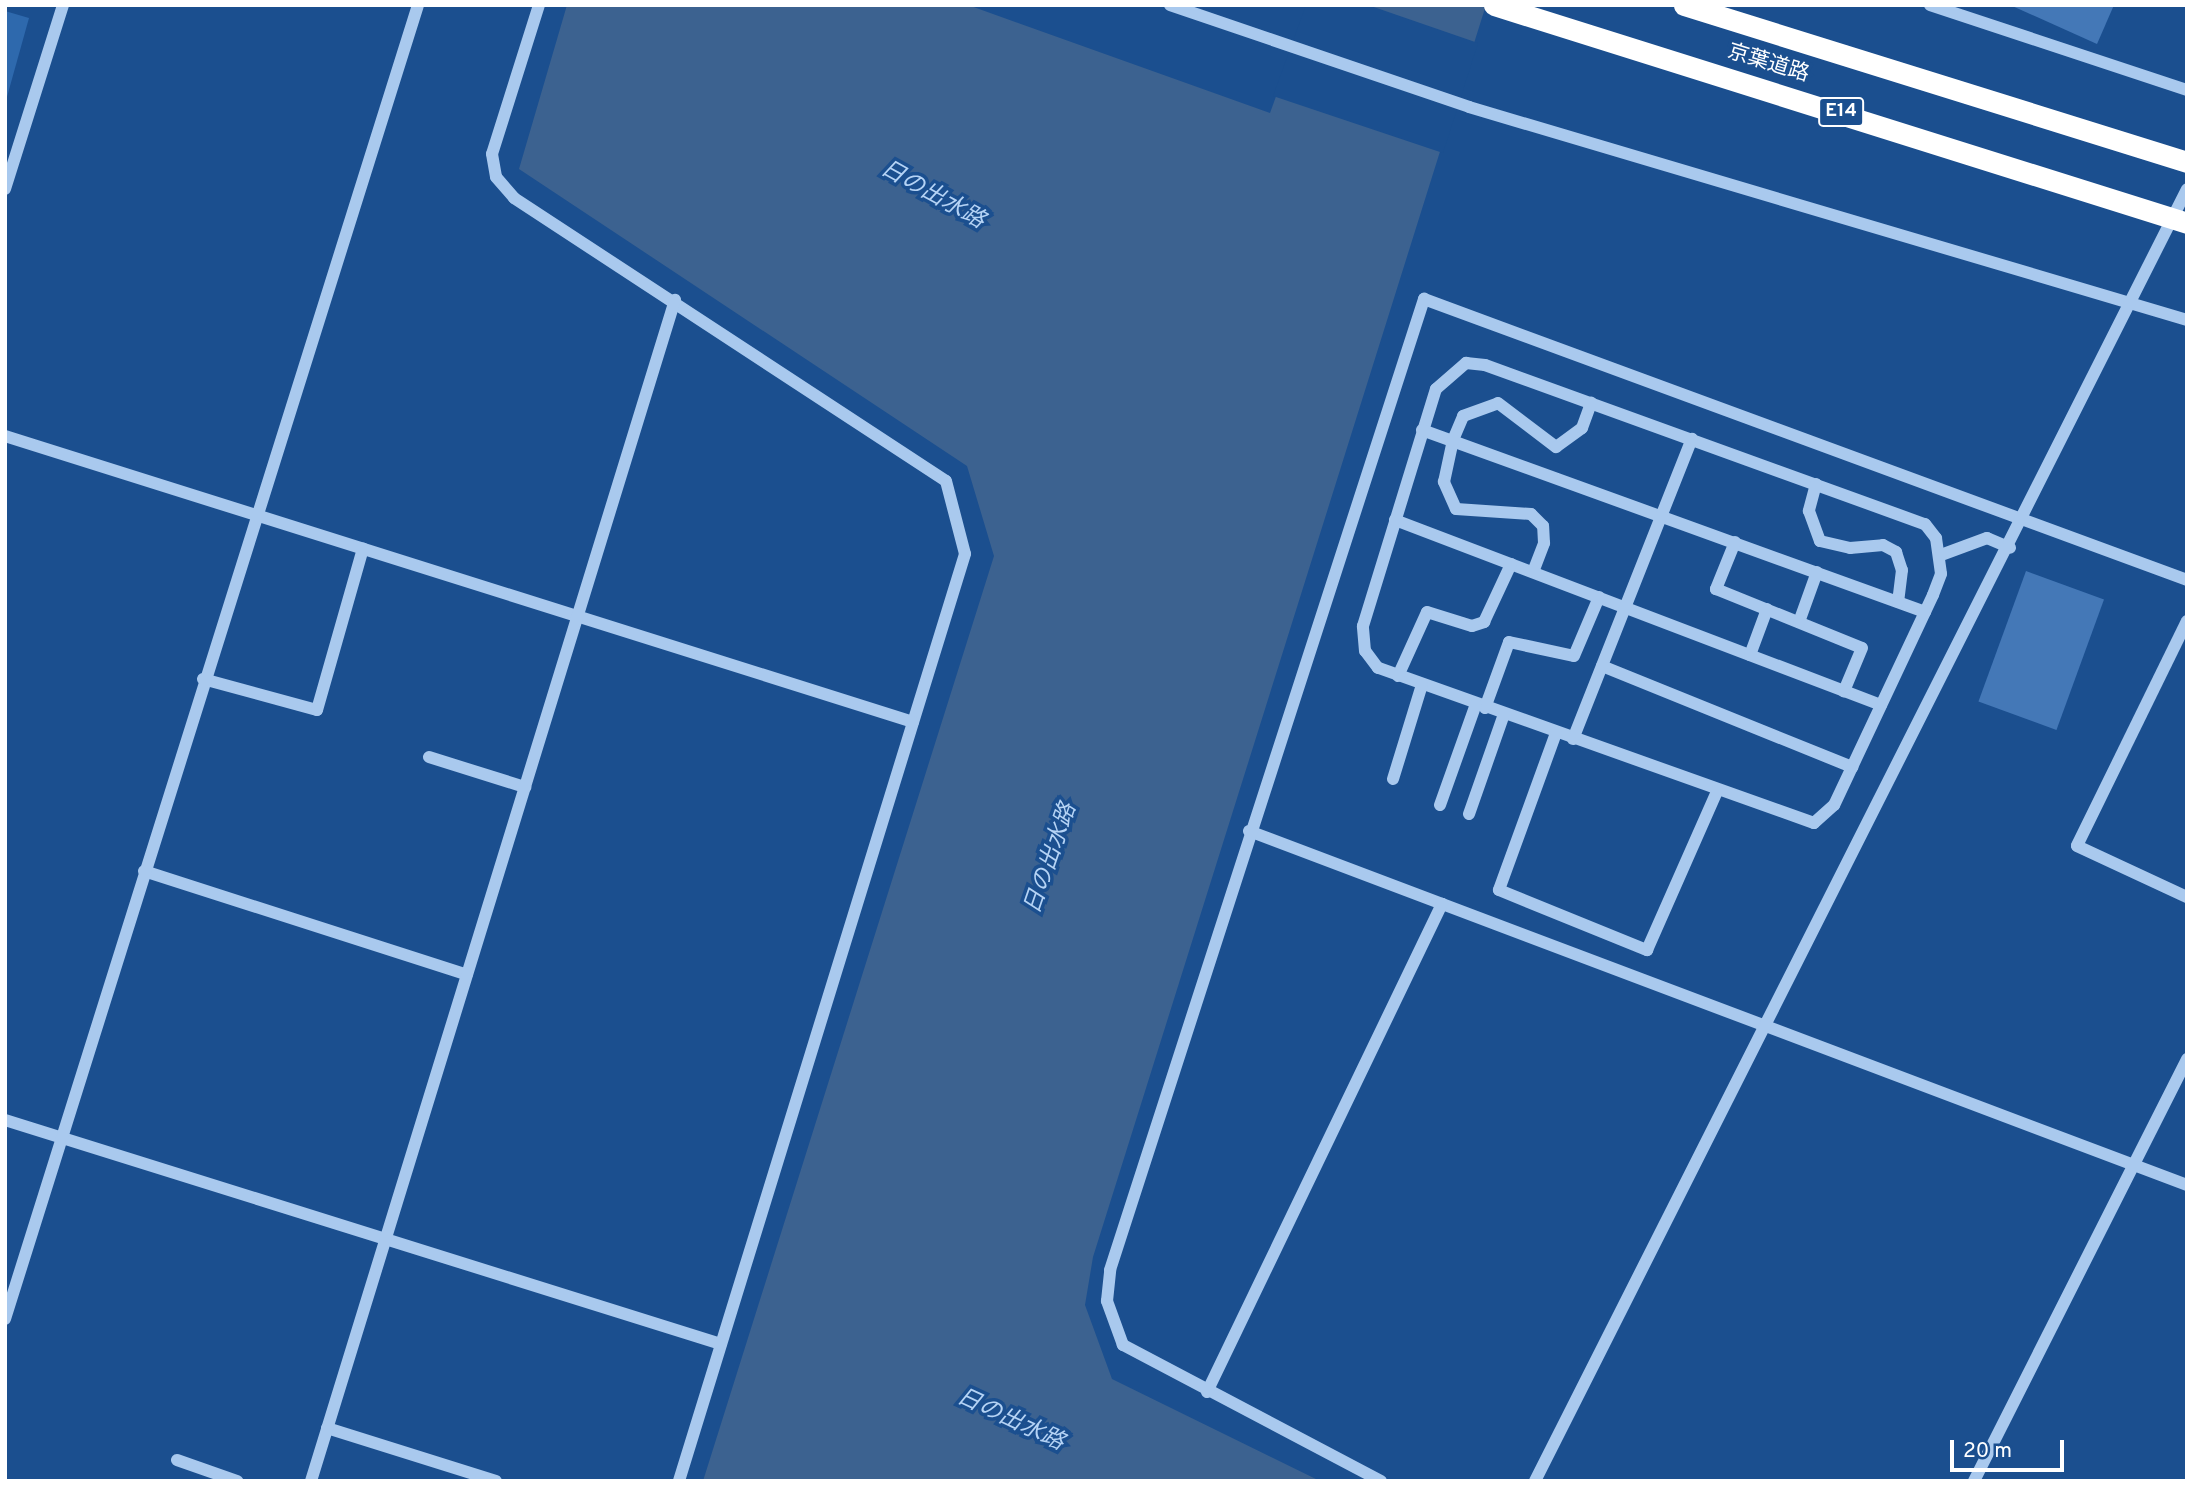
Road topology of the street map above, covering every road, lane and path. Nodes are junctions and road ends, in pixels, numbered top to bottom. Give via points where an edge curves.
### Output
1 (63, 5) edge
2 (418, 5) edge
3 (539, 5) edge
4 (1170, 5) edge
5 (1494, 5) edge
6 (1684, 5) edge
7 (1930, 5) edge
8 (2187, 90) edge
9 (2187, 162) edge
10 (5, 189) edge
11 (2187, 189) edge
12 (2187, 223) edge
13 (675, 300) junction
14 (2124, 307) junction
15 (2187, 320) edge
16 (1591, 402) junction
17 (1422, 430) junction
18 (5, 436) edge
19 (1692, 439) junction
20 (1452, 440) junction
21 (1816, 484) junction
22 (254, 514) junction
23 (1662, 514) junction
24 (2023, 519) junction
25 (1395, 520) junction
26 (1735, 542) junction
27 (363, 548) junction
28 (2010, 548) junction
29 (1941, 555) junction
30 (1511, 564) junction
31 (1533, 572) junction
32 (1817, 572) junction
33 (2187, 580) edge
34 (1599, 597) junction
35 (1898, 602) junction
36 (1626, 607) junction
37 (1767, 609) junction
38 (1924, 612) junction
39 (578, 616) junction
40 (2187, 621) edge
41 (1799, 622) junction
42 (1750, 655) junction
43 (1602, 666) junction
44 (1398, 676) junction
45 (203, 679) junction
46 (1422, 685) junction
47 (1844, 691) junction
48 (1881, 705) junction
49 (1481, 706) junction
50 (1504, 714) junction
51 (914, 722) junction
52 (1556, 733) junction
53 (1573, 739) junction
54 (429, 757) dead end
55 (1852, 767) junction
56 (1393, 779) dead end
57 (526, 787) junction
58 (1717, 791) junction
59 (1440, 805) dead end
60 (1469, 814) dead end
61 (1249, 831) junction
62 (144, 871) junction
63 (2187, 897) edge
64 (1442, 904) junction
65 (467, 975) junction
66 (1768, 1025) junction
67 (2187, 1059) edge
68 (5, 1120) edge
69 (62, 1138) junction
70 (2132, 1164) junction
71 (2187, 1185) edge
72 (386, 1239) junction
73 (5, 1320) edge
74 (721, 1344) junction
75 (1207, 1392) junction
76 (327, 1428) junction
77 (177, 1460) dead end
78 (237, 1481) edge
79 (311, 1481) edge
80 (496, 1481) edge
81 (679, 1481) edge
82 (1381, 1481) edge
83 (1535, 1481) edge
84 (1974, 1481) edge

1 - 10 street
2 - 22 street
3 - 13 street via 492,154 496,177 514,198
4 - 14 street via 1469,107
5 - 12 highway, 京葉道路 / E14, bridge
6 - 9 highway, 京葉道路
7 - 8 street
11 - 14 street
13 - 39 street
13 - 51 street via 946,481 965,554
14 - 15 street
14 - 24 street
16 - 17 street via 1466,363 1436,389
16 - 19 street
16 - 20 street via 1582,428 1556,447 1498,402 1480,404 1463,416
17 - 20 street
17 - 25 street
18 - 22 street
19 - 21 street
19 - 23 street
20 - 23 street
20 - 31 street via 1444,482 1456,509 1531,514 1543,526 1544,543
21 - 29 street via 1924,524
21 - 35 street via 1809,511 1820,541 1850,548 1883,545 1896,552 1902,570
22 - 27 street
22 - 45 street
23 - 26 street
23 - 36 street
24 - 28 street
24 - 33 street
24 - 61 street via 1424,299
25 - 30 street
25 - 44 street via 1363,626 1365,652 1378,668
26 - 32 street
26 - 37 street via 1716,589
27 - 39 street
27 - 45 street via 317,710
28 - 29 street via 1987,538
28 - 66 street
29 - 38 street via 1941,574
30 - 31 street
30 - 44 street via 1485,622 1472,626 1427,612
31 - 34 street
32 - 35 street
32 - 41 street
34 - 36 street
34 - 49 street via 1574,656 1509,642
35 - 38 street
36 - 42 street
36 - 43 street
37 - 41 street
37 - 42 street
38 - 48 street
39 - 51 street
39 - 57 street
40 - 63 street via 2077,846
41 - 47 street via 1862,648
42 - 47 street
43 - 53 street
43 - 55 street
44 - 46 street
45 - 62 street
46 - 49 street
46 - 56 street
47 - 48 street
48 - 55 street
49 - 50 street
49 - 59 street
50 - 52 street
50 - 60 street
51 - 74 street
52 - 53 street
52 - 58 street via 1499,890 1647,950
53 - 58 street
54 - 57 street
55 - 58 street via 1834,805 1814,823
57 - 65 street
61 - 64 street
61 - 75 street via 1110,1270 1107,1301 1123,1345
62 - 65 street
62 - 69 street
64 - 66 street
64 - 75 street
65 - 72 street
66 - 70 street
66 - 83 street
67 - 70 street
68 - 69 street
69 - 72 street
69 - 73 street
70 - 71 street
70 - 84 street
72 - 74 street
72 - 76 street
74 - 81 street
75 - 82 street
76 - 79 street
76 - 80 street
77 - 78 street

